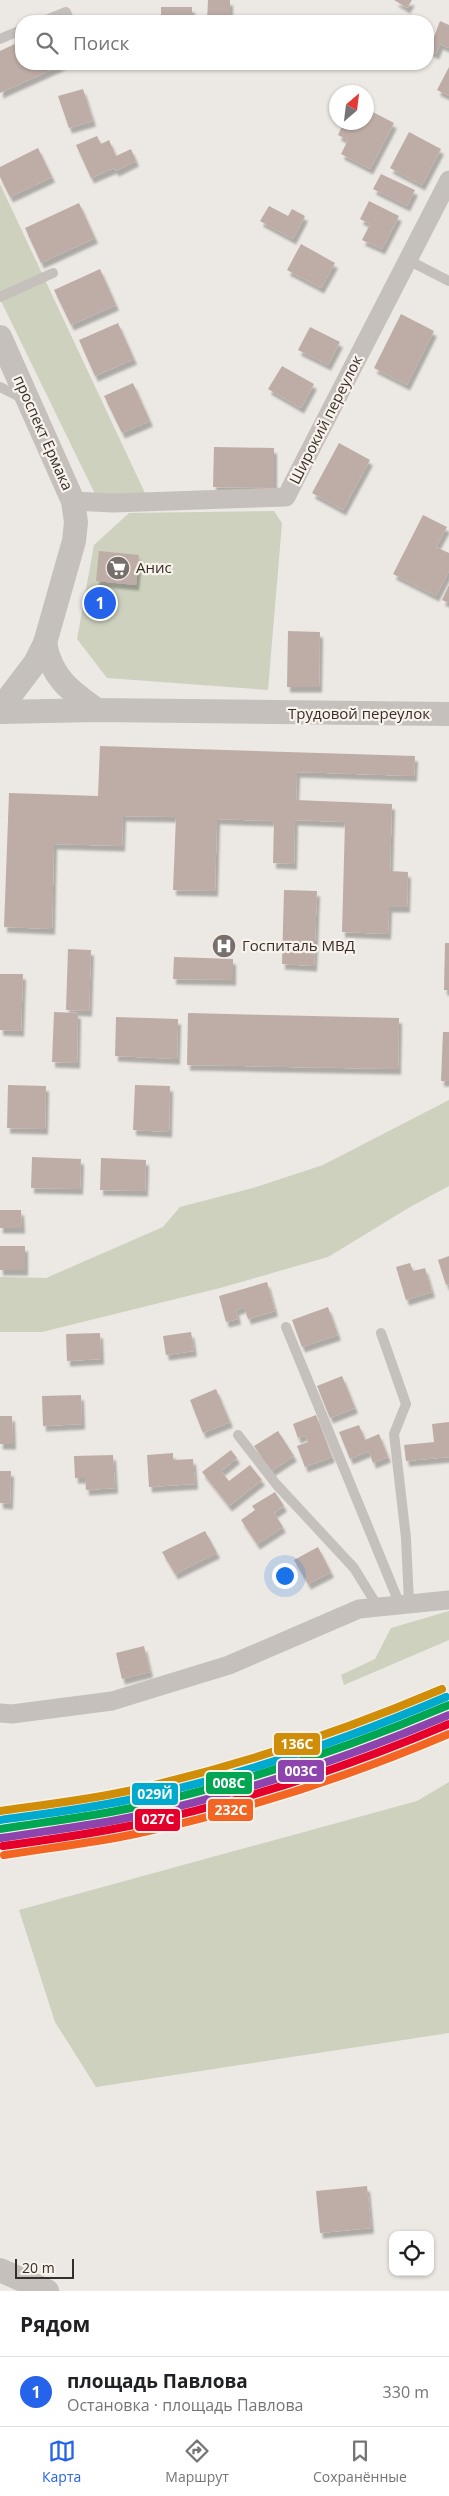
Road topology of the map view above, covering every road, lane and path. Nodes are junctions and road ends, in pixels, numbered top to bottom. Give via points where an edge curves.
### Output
1 (15, 33) edge
2 (0, 39) edge
3 (449, 180) edge
4 (408, 260) junction
5 (53, 272) dead end
6 (449, 281) edge
7 (0, 297) edge
8 (0, 337) edge
9 (0, 387) edge
10 (30, 403) junction
11 (73, 501) junction
12 (45, 643) junction
13 (0, 710) edge
14 (97, 710) junction
15 (449, 714) edge
16 (286, 1328) dead end
17 (381, 1333) dead end
18 (238, 1435) dead end
19 (449, 1600) edge
20 (404, 1604) junction
21 (378, 1607) junction
22 (0, 1713) edge
23 (0, 2270) edge
24 (47, 2291) edge

1 - 2 lane
3 - 4 street, Широкий переулок
4 - 6 lane
4 - 11 street, Широкий переулок via 286,498 113,503
5 - 7 lane
8 - 10 street, проспект Ермака
9 - 10 lane
10 - 11 street, проспект Ермака
11 - 12 street, проспект Ермака via 74,541
12 - 13 street, проспект Ермака via 35,663
12 - 14 street via 48,661 58,677
13 - 14 street, Трудовой переулок
14 - 15 street, Трудовой переулок
16 - 20 lane
17 - 20 lane via 406,1404 394,1434 406,1538
18 - 21 lane via 276,1484 354,1568
19 - 20 street
20 - 21 street
21 - 22 street via 359,1609 229,1665 112,1701
23 - 24 street

